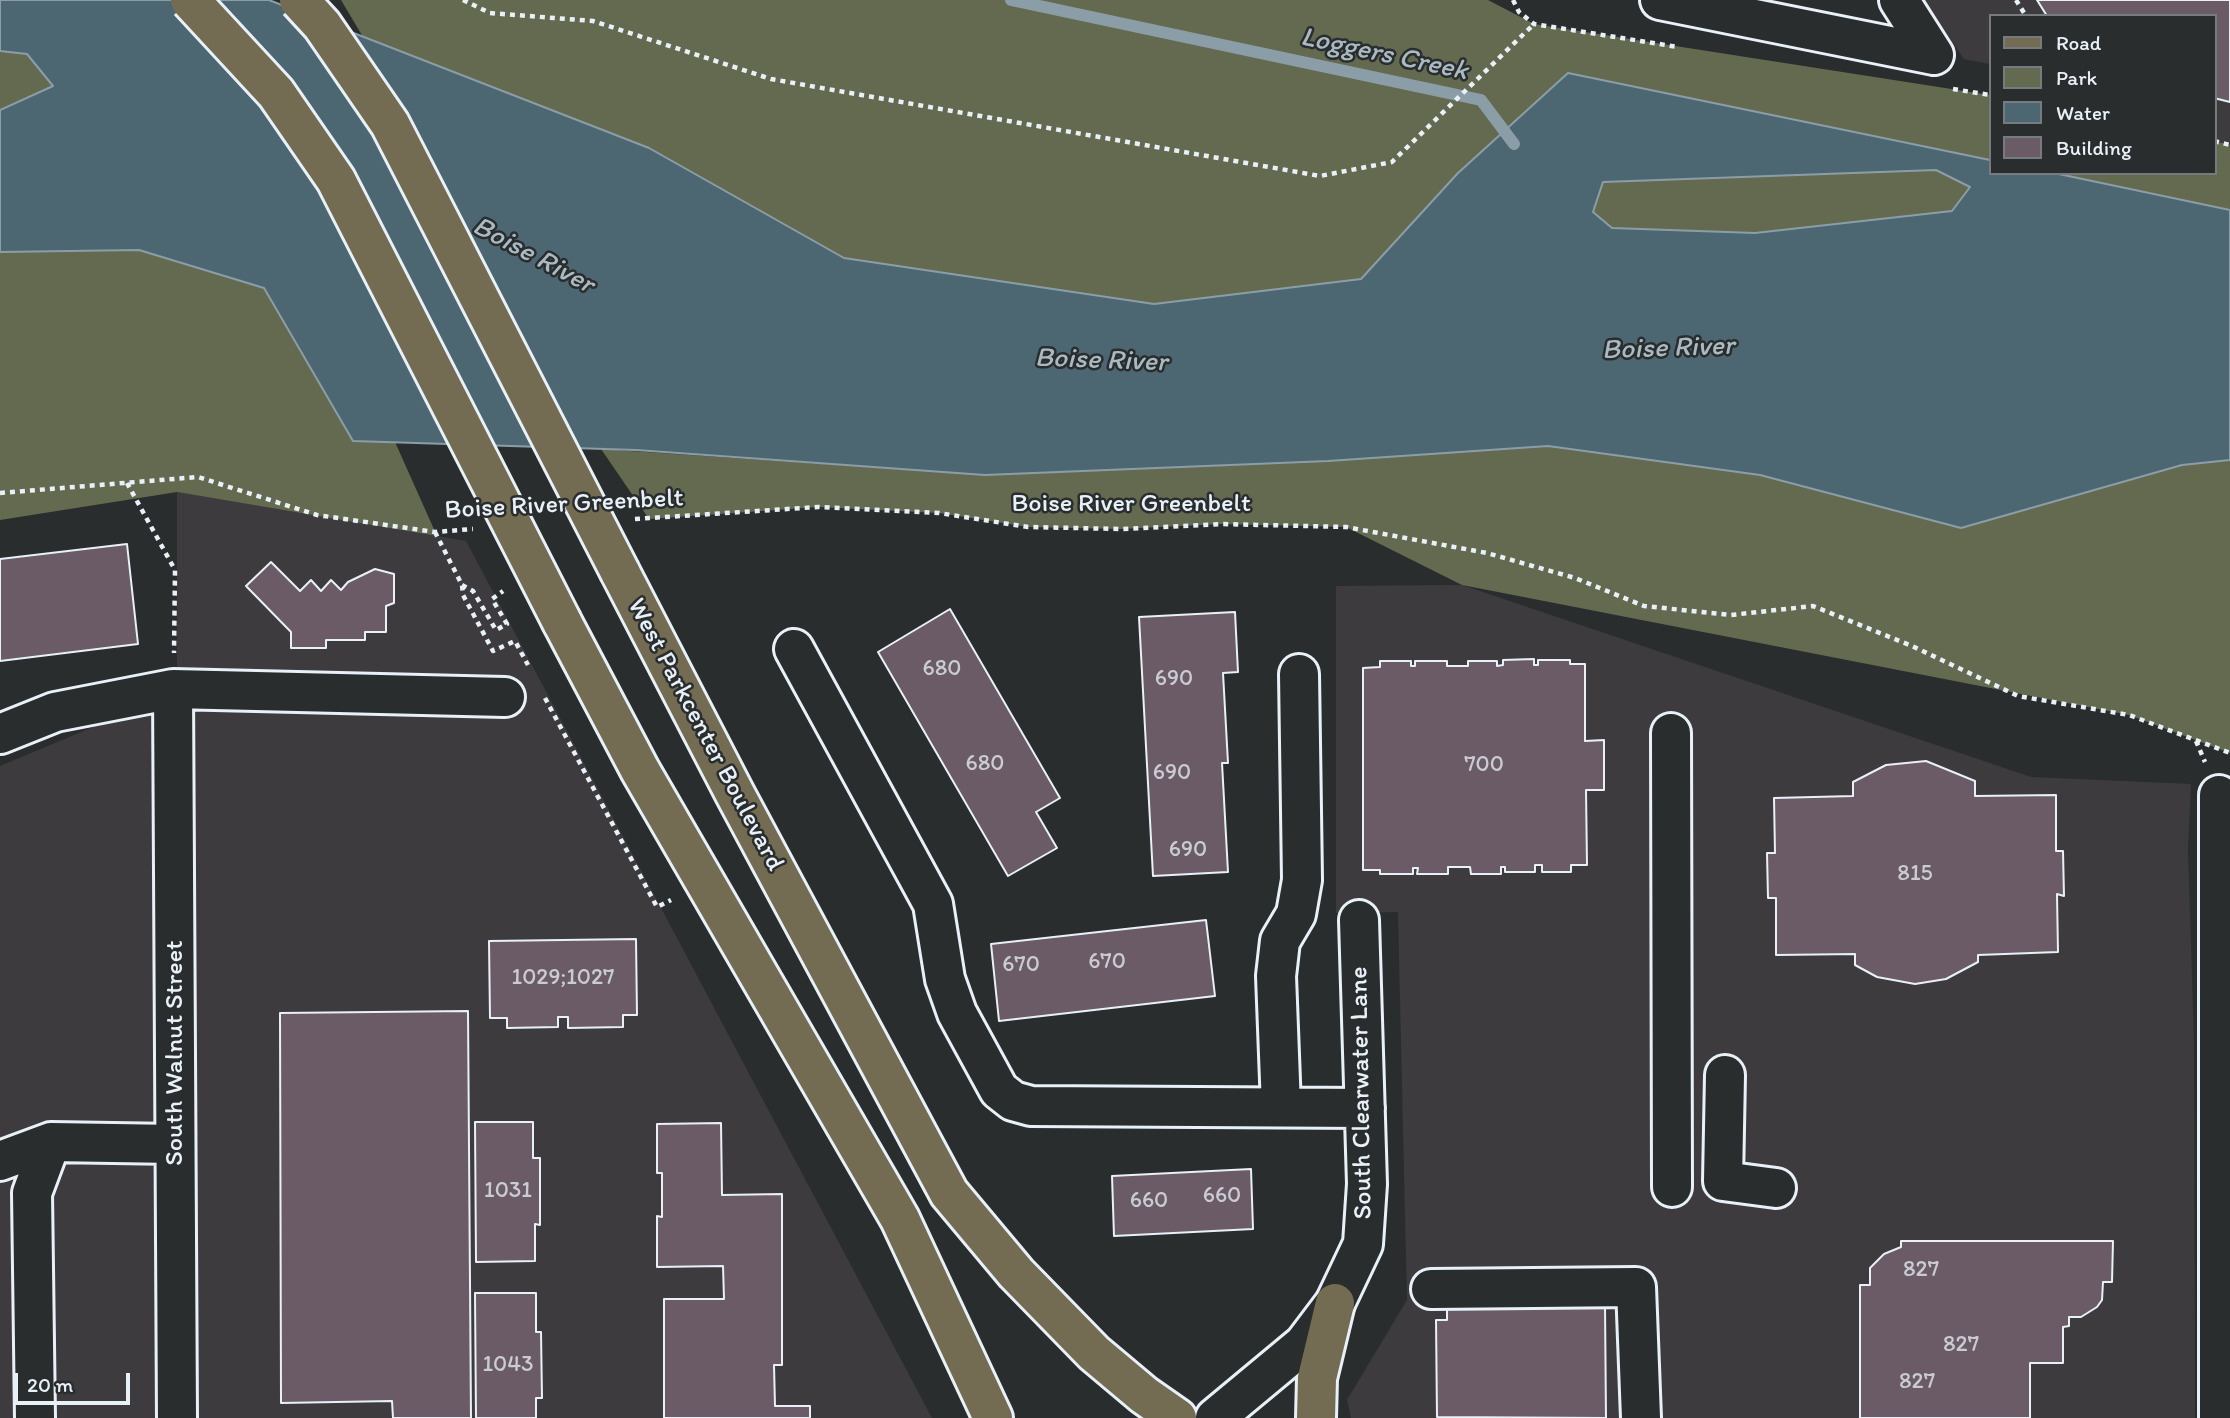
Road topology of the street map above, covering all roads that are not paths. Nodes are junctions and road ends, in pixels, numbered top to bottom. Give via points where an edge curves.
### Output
1 (190, 0) edge
2 (299, 0) edge
3 (1660, 0) edge
4 (1899, 0) edge
5 (794, 649) dead end
6 (1299, 674) dead end
7 (526, 688) road end
8 (173, 689) junction
9 (1671, 733) dead end
10 (0, 734) edge
11 (2219, 795) dead end
12 (1359, 920) dead end
13 (1725, 1075) dead end
14 (1281, 1107) junction
15 (1365, 1108) junction
16 (51, 1142) junction
17 (175, 1144) junction
18 (0, 1161) edge
19 (1672, 1187) dead end
20 (1776, 1188) dead end
21 (1431, 1289) dead end
22 (1335, 1303) junction
23 (34, 1418) edge
24 (177, 1418) edge
25 (993, 1418) edge
26 (1177, 1418) edge
27 (1215, 1418) edge
28 (1316, 1418) edge
29 (1642, 1418) edge
30 (2219, 1418) edge

1 - 25 main road, bridge via 275,93 336,180 640,770 900,1219
2 - 26 main road, West Parkcenter Boulevard, bridge via 322,25 390,124 741,806 949,1193 1016,1273 1094,1353
3 - 4 street via 1934,55
5 - 14 street via 933,904 945,979 957,1013 999,1090 1013,1101 1031,1106
6 - 14 street via 1302,880 1296,914 1280,941 1276,976
7 - 8 street
8 - 10 street via 55,712
8 - 17 street, South Walnut Street
9 - 19 street
11 - 30 street
12 - 15 street, South Clearwater Lane
13 - 20 street via 1723,1181
14 - 15 street
15 - 22 street, South Clearwater Lane via 1363,1244
16 - 17 street
16 - 18 street
16 - 23 street via 32,1192
17 - 24 street, South Walnut Street
21 - 29 street via 1636,1287
22 - 27 street, South Clearwater Lane via 1304,1343
22 - 28 main road via 1317,1378

